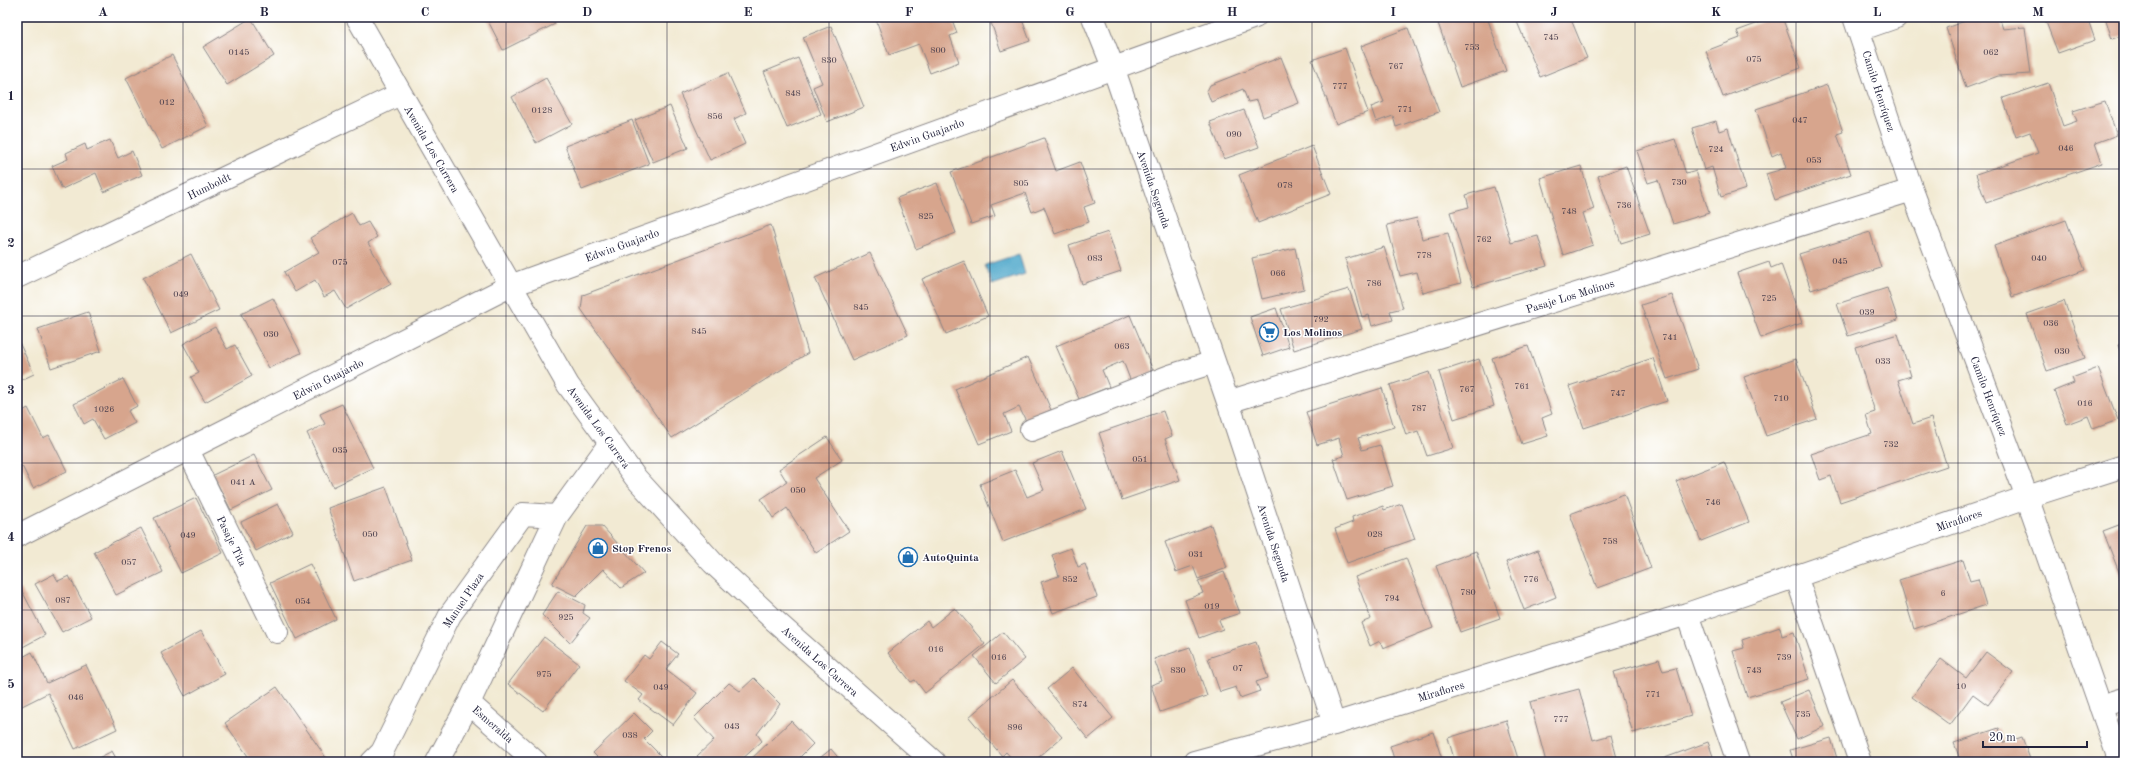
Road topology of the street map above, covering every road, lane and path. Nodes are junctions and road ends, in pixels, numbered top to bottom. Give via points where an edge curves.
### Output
1 (358, 17) edge
2 (1093, 17) edge
3 (1254, 17) edge
4 (1896, 17) edge
5 (1856, 23) edge
6 (1113, 67) junction
7 (400, 94) junction
8 (1912, 190) junction
9 (17, 277) edge
10 (510, 286) junction
11 (1214, 362) junction
12 (1228, 402) junction
13 (1031, 430) dead end
14 (610, 443) junction
15 (188, 450) junction
16 (2124, 466) edge
17 (2027, 497) junction
18 (557, 516) junction
19 (17, 536) edge
20 (1796, 576) junction
21 (1687, 614) junction
22 (277, 632) dead end
23 (2124, 699) edge
24 (469, 703) junction
25 (2100, 706) junction
26 (1334, 724) junction
27 (372, 762) edge
28 (437, 762) edge
29 (536, 762) edge
30 (934, 762) edge
31 (1194, 762) edge
32 (1738, 762) edge
33 (1860, 762) edge
34 (2120, 762) edge

1 - 7 street, Avenida Los Carrera
2 - 6 street, Avenida Segunda
3 - 6 street, Edwin Guajardo
4 - 5 street, Camilo Henríquez
5 - 8 street, Camilo Henríquez
6 - 10 street, Edwin Guajardo
6 - 11 street, Avenida Segunda
7 - 9 street, Humboldt
7 - 10 street, Avenida Los Carrera
8 - 12 street, Pasaje Los Molinos
8 - 17 street, Camilo Henríquez
10 - 14 street, Avenida Los Carrera via 568,385
10 - 15 street, Edwin Guajardo
11 - 12 street, Avenida Segunda
11 - 13 street via 1170,376
12 - 26 street, Avenida Segunda
14 - 18 street
14 - 30 street, Avenida Los Carrera via 635,477 712,563
15 - 19 street, Edwin Guajardo
15 - 22 street, Pasaje Tita
16 - 17 street, Miraflores
17 - 20 street, Miraflores
17 - 25 street, Camilo Henríquez
18 - 24 street
18 - 27 street, Manuel Plaza via 523,514 450,615 382,752
20 - 21 street, Miraflores
20 - 33 street
21 - 26 street, Miraflores
21 - 32 street
23 - 25 street
24 - 28 street
24 - 29 street, Esmeralda
25 - 34 street, Camilo Henríquez
26 - 31 street, Miraflores

